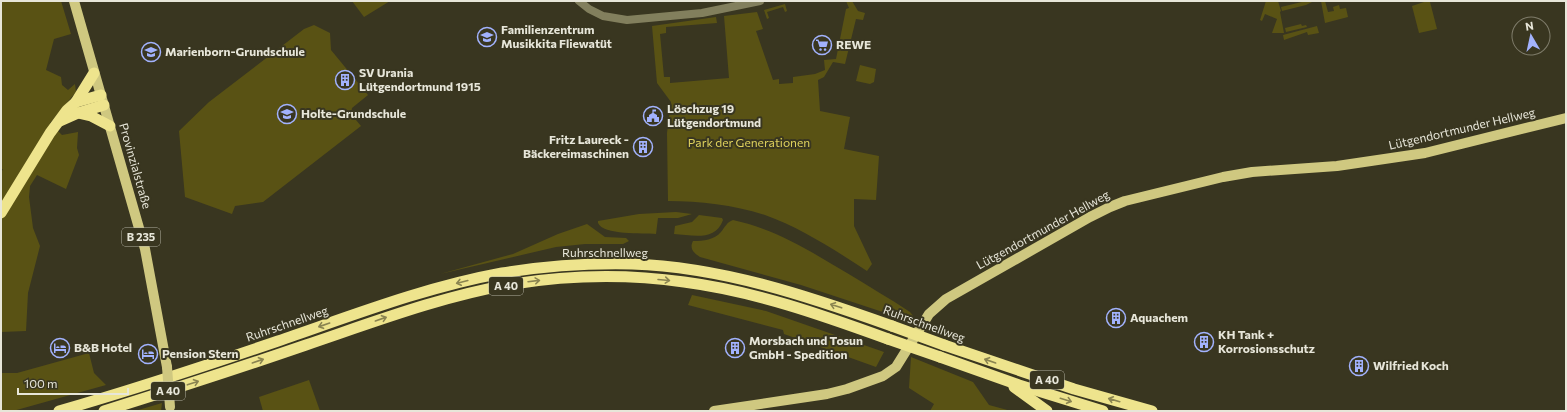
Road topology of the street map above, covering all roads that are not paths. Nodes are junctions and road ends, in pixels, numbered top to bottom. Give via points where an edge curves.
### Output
1 (74, 1) edge
2 (579, 1) edge
3 (760, 1) edge
4 (94, 73) junction
5 (102, 100) junction
6 (77, 107) junction
7 (1566, 118) edge
8 (110, 126) junction
9 (1, 213) edge
10 (989, 375) junction
11 (170, 409) edge
12 (59, 411) edge
13 (104, 411) edge
14 (714, 411) edge
15 (1047, 411) edge
16 (1102, 411) edge
17 (1152, 411) edge

1 - 4 main road, Provinzialstraße / B 235
2 - 3 street via 603,16 627,20 702,13
4 - 5 main road, Provinzialstraße / B 235
4 - 6 highway
5 - 6 highway
5 - 8 main road, Provinzialstraße / B 235
6 - 8 highway
6 - 9 highway via 50,133
7 - 14 main road, Lütgendortmunder Hellweg via 1425,153 1337,166 1252,172 1125,201 1090,217 946,299 929,314 896,367 883,376 827,394
8 - 11 main road, Provinzialstraße / B 235, bridge via 145,250 167,368
13 -> 10 highway, Ruhrschnellweg / A 40, bridge via 430,304 493,288 552,279 592,277 684,282 716,287 787,305
10 - 15 highway via 1022,392
10 -> 16 highway, Ruhrschnellweg / A 40
17 -> 12 highway, Ruhrschnellweg / A 40, bridge via 1074,388 787,291 711,273 633,264 584,264 492,275 420,294 177,375

